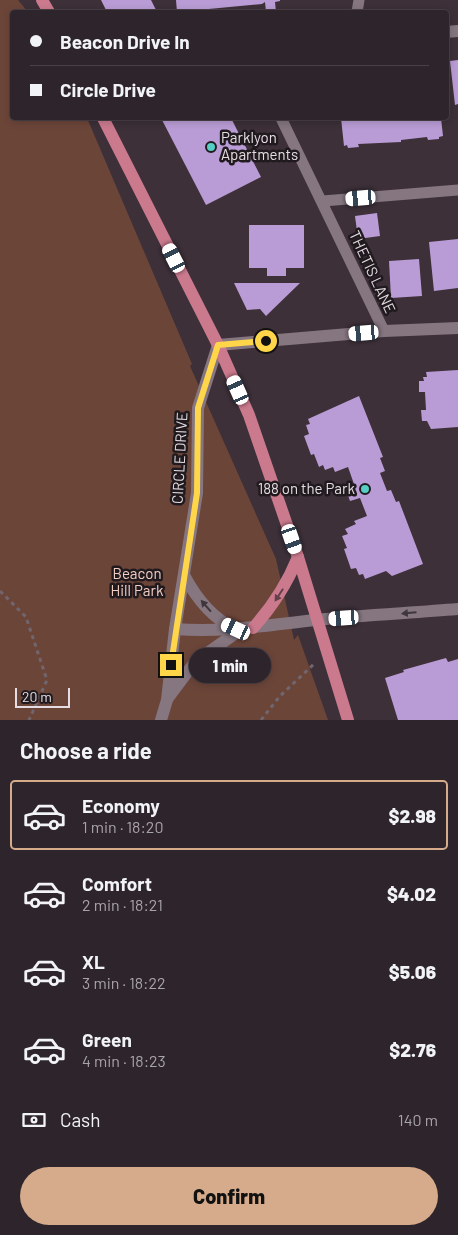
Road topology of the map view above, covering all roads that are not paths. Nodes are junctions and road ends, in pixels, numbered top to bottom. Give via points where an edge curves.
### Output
1 (104, 120) edge
2 (283, 120) edge
3 (458, 190) edge
4 (323, 201) junction
5 (458, 328) edge
6 (384, 331) junction
7 (218, 345) junction
8 (298, 557) junction
9 (184, 575) junction
10 (458, 609) edge
11 (316, 620) junction
12 (175, 629) junction
13 (244, 629) junction
14 (166, 700) junction
15 (161, 720) edge
16 (348, 720) edge

1 - 7 main road
2 - 4 lane, THETIS LANE
3 - 4 lane
4 - 6 lane, THETIS LANE
5 - 6 street
6 - 7 street
7 - 8 main road via 249,415
7 - 9 street, CIRCLE DRIVE via 198,408 197,493
8 - 11 main road
8 -> 13 main road via 271,608
9 - 12 street, CIRCLE DRIVE
13 -> 9 street via 216,618 192,591
10 -> 11 street, CIRCLE DRIVE
11 - 13 street, CIRCLE DRIVE
11 - 16 main road
12 - 13 street, CIRCLE DRIVE
12 - 14 street, CIRCLE DRIVE
13 - 14 street, CIRCLE DRIVE via 195,662
14 - 15 street, CIRCLE DRIVE

